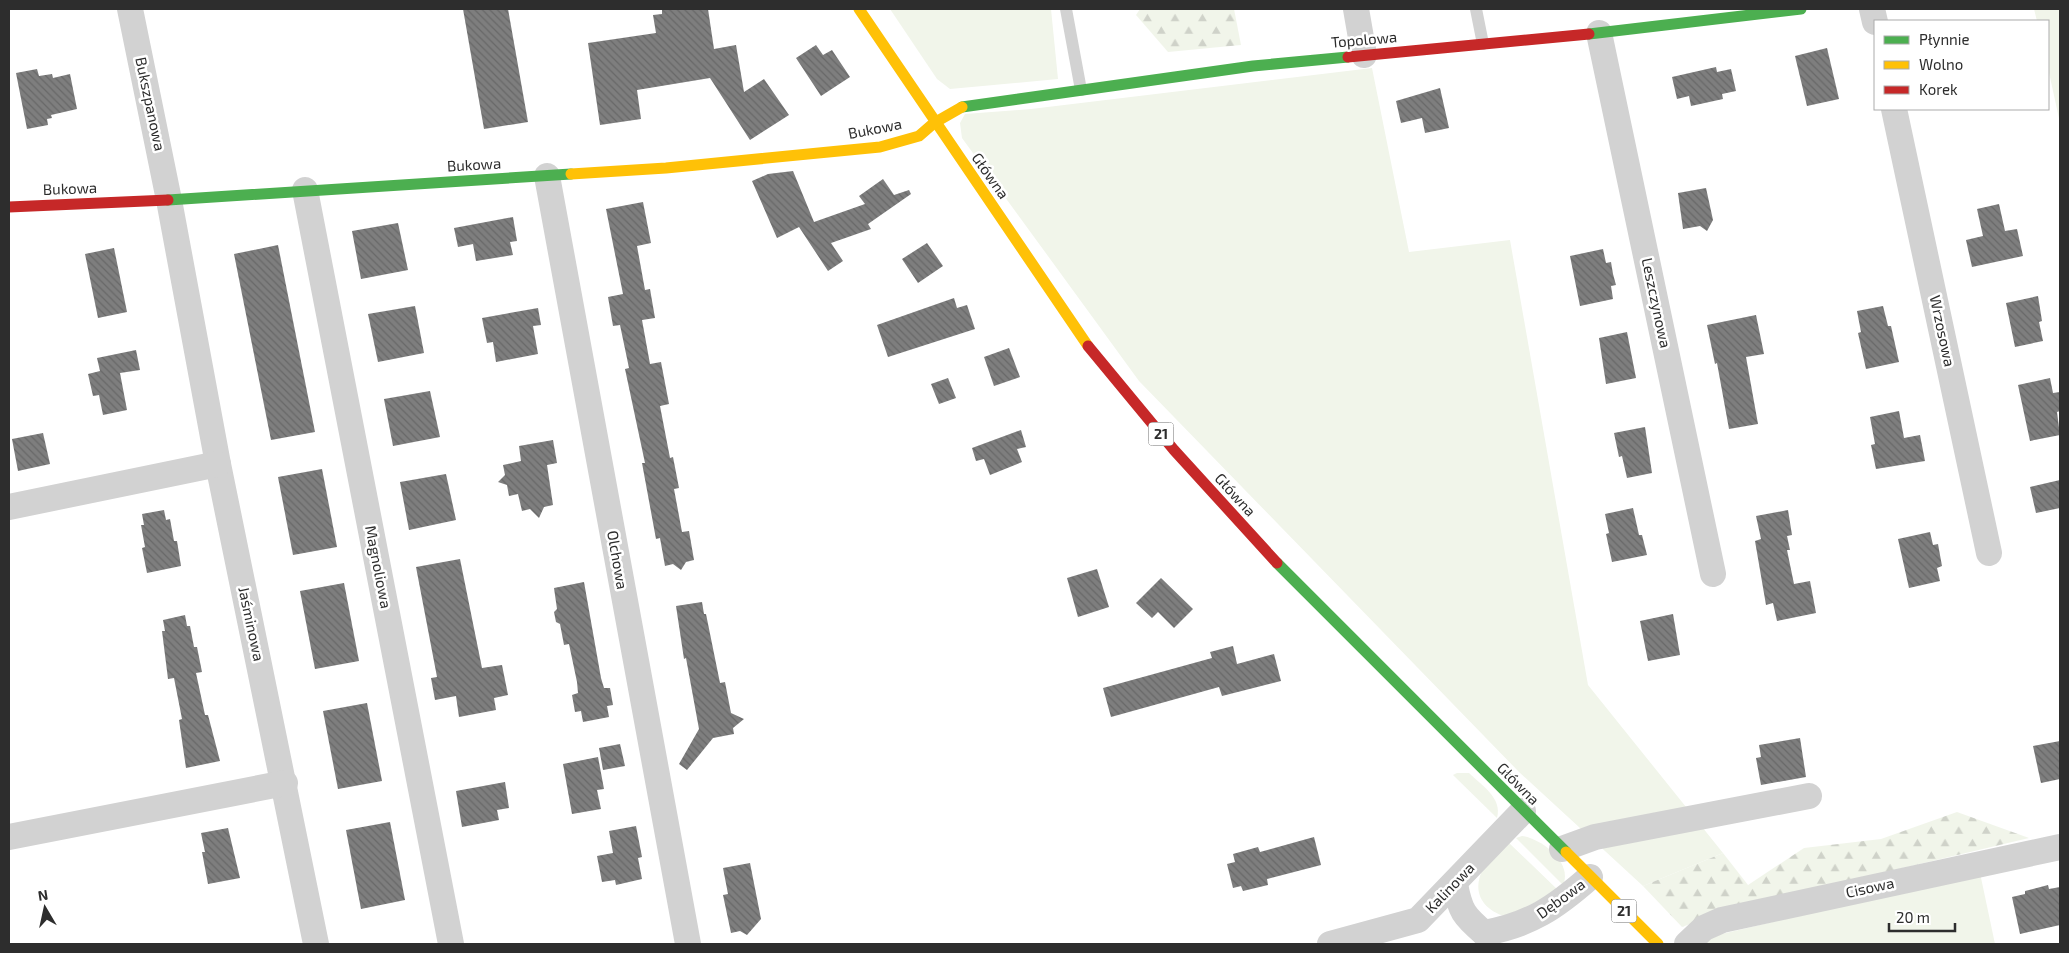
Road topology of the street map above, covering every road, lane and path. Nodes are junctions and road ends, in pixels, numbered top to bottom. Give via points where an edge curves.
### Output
1 (130, 9) edge
2 (859, 9) edge
3 (1066, 9) edge
4 (1356, 9) edge
5 (1476, 9) edge
6 (1801, 9) edge
7 (1599, 33) junction
8 (1483, 44) junction
9 (1364, 55) junction
10 (1081, 90) junction
11 (1894, 110) edge
12 (934, 122) junction
13 (547, 176) junction
14 (305, 190) junction
15 (169, 200) junction
16 (9, 207) edge
17 (218, 464) junction
18 (9, 507) edge
19 (1989, 553) dead end
20 (1714, 574) dead end
21 (285, 783) junction
22 (1808, 796) dead end
23 (1523, 811) junction
24 (9, 838) edge
25 (2060, 847) edge
26 (1562, 849) junction
27 (1590, 877) junction
28 (1455, 884) junction
29 (1484, 939) edge
30 (316, 944) edge
31 (451, 944) edge
32 (688, 944) edge
33 (1330, 944) edge
34 (1658, 944) edge
35 (1687, 944) edge

1 - 15 street, Bukszpanowa
2 - 12 street, Główna / 21
3 - 10 lane
4 - 9 street
5 - 8 lane
6 - 7 street, Topolowa
7 - 8 street, Topolowa
7 - 20 street, Leszczynowa
8 - 9 street, Topolowa
9 - 10 street, Topolowa via 1253,66
10 - 12 street, Topolowa via 963,106
11 - 19 street, Wrzosowa
12 - 13 street, Bukowa via 919,136 880,147
12 - 23 street, Główna / 21 via 1083,339 1174,450 1273,559
13 - 14 street, Bukowa
13 - 32 street, Olchowa
14 - 15 street, Bukowa
14 - 31 street, Magnoliowa
15 - 16 street, Bukowa
15 - 17 street, Jaśminowa
17 - 18 street
17 - 21 street, Jaśminowa
21 - 24 street
21 - 30 street, Jaśminowa
22 - 26 street via 1594,837
23 - 26 street, Główna / 21
23 - 28 street, Kalinowa
25 - 35 street, Cisowa via 1722,920 1704,928
26 - 27 street, Główna / 21
27 - 29 street, Dębowa via 1544,914
27 - 34 street, Główna / 21
28 - 29 street via 1459,906
28 - 33 street, Kalinowa via 1418,920

